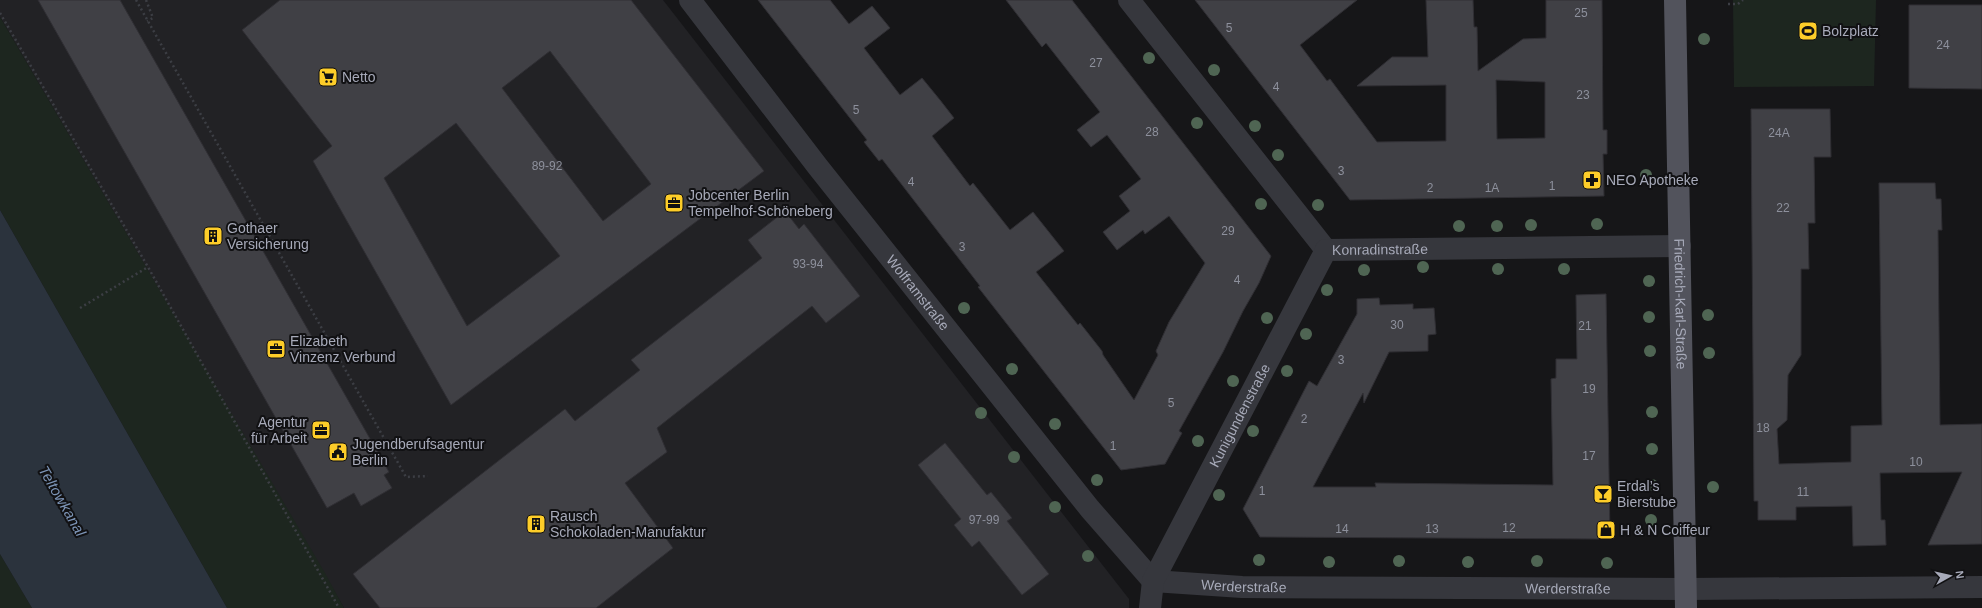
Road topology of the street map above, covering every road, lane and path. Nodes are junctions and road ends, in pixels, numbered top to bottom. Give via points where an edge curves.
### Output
1 (136, 0) edge
2 (146, 0) edge
3 (690, 0) edge
4 (1129, 0) edge
5 (1675, 0) edge
6 (1743, 0) edge
7 (1728, 4) dead end
8 (0, 12) edge
9 (147, 21) junction
10 (1680, 246) junction
11 (1326, 250) junction
12 (148, 267) junction
13 (80, 308) dead end
14 (428, 476) dead end
15 (1153, 580) junction
16 (1982, 587) edge
17 (1686, 598) edge
18 (339, 608) edge
19 (1150, 608) edge

1 - 9 path
2 - 9 path via 153,18
3 - 15 street, Wolframstraße via 818,167 1090,509
4 - 11 street, Konradinstraße
5 - 10 main road, Friedrich-Karl-Straße
6 - 7 path via 1738,4
8 - 12 path
9 - 14 path via 406,477
10 - 11 street, Konradinstraße
10 - 17 main road, Friedrich-Karl-Straße
11 - 15 street, Kunigundenstraße
12 - 13 path
12 - 18 path
15 - 17 street, Werderstraße via 1242,587
15 - 19 street
16 - 17 street, Werderstraße

